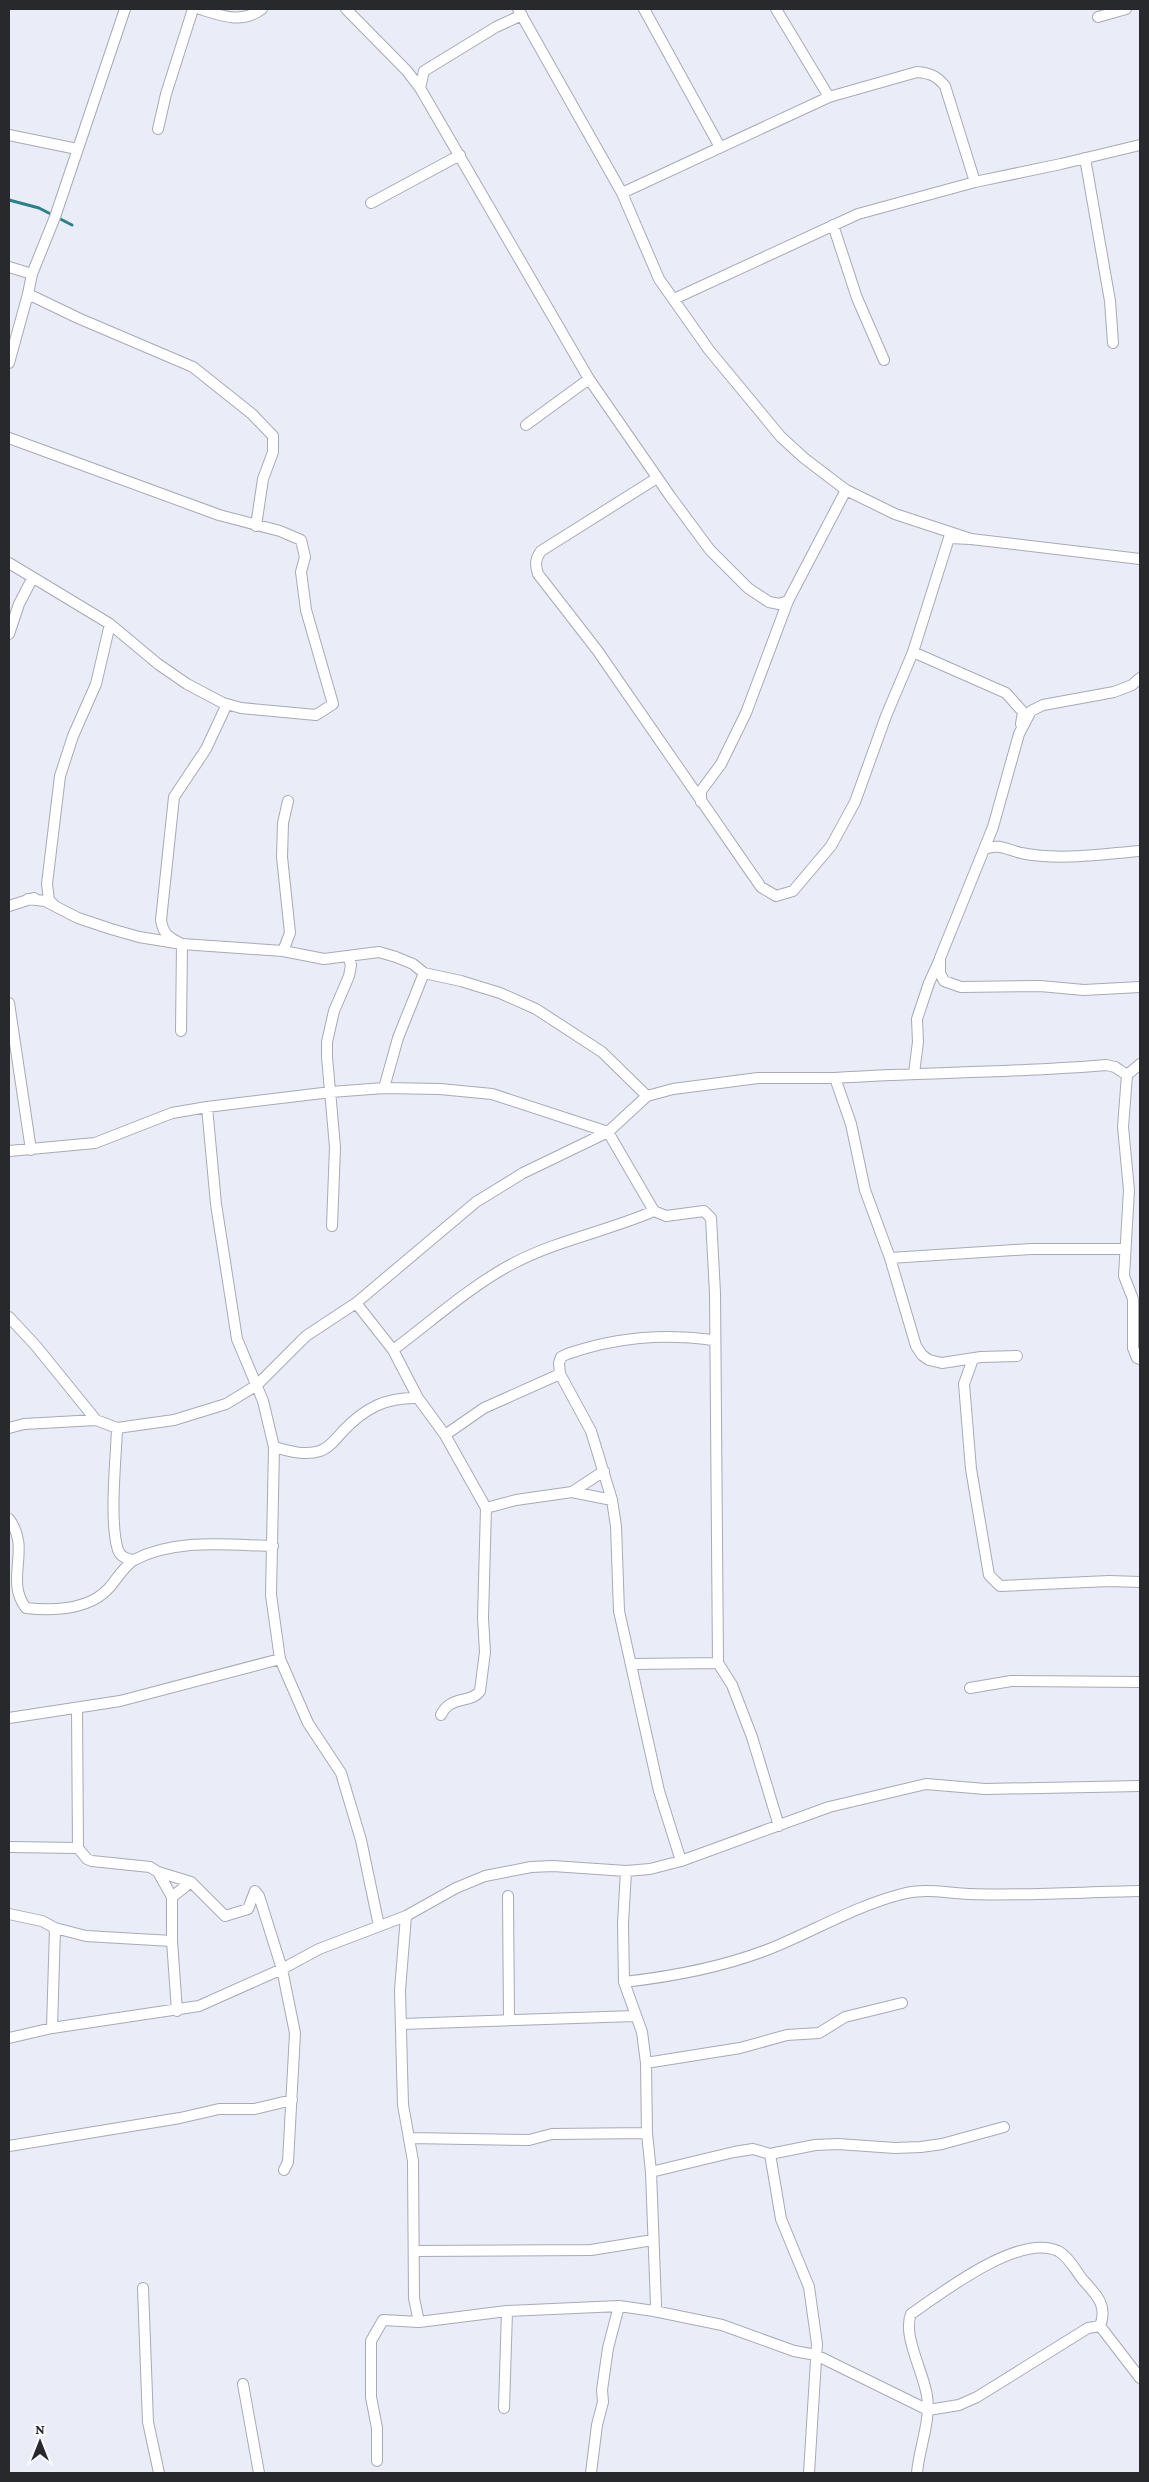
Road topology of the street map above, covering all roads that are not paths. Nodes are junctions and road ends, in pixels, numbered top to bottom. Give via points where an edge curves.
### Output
1 (125, 9) edge
2 (193, 9) edge
3 (200, 9) edge
4 (262, 9) edge
5 (346, 9) edge
6 (644, 9) edge
7 (776, 9) edge
8 (1126, 9) edge
9 (520, 12) edge
10 (1098, 17) dead end
11 (407, 71) junction
12 (424, 71) junction
13 (420, 88) junction
14 (829, 97) junction
15 (158, 129) dead end
16 (9, 135) edge
17 (1140, 145) edge
18 (720, 147) junction
19 (77, 149) junction
20 (460, 155) junction
21 (1085, 158) junction
22 (975, 182) junction
23 (622, 193) junction
24 (371, 203) dead end
25 (833, 225) junction
26 (9, 267) edge
27 (32, 274) junction
28 (28, 294) junction
29 (674, 300) junction
30 (1113, 343) dead end
31 (884, 360) dead end
32 (9, 362) edge
33 (589, 380) junction
34 (526, 425) dead end
35 (9, 438) edge
36 (657, 478) junction
37 (846, 490) junction
38 (256, 526) junction
39 (938, 528) junction
40 (949, 538) junction
41 (971, 539) junction
42 (1140, 559) edge
43 (9, 563) edge
44 (32, 579) junction
45 (788, 601) junction
46 (110, 624) junction
47 (9, 634) edge
48 (913, 652) junction
49 (1140, 678) edge
50 (227, 704) junction
51 (1019, 734) junction
52 (288, 801) dead end
53 (701, 802) junction
54 (993, 826) junction
55 (1001, 846) junction
56 (985, 849) junction
57 (1140, 851) edge
58 (47, 884) junction
59 (28, 899) junction
60 (9, 906) edge
61 (55, 906) junction
62 (182, 944) junction
63 (283, 951) junction
64 (348, 957) junction
65 (940, 958) junction
66 (424, 973) junction
67 (1140, 987) edge
68 (9, 1002) edge
69 (181, 1031) dead end
70 (1140, 1064) edge
71 (914, 1073) junction
72 (1127, 1075) junction
73 (835, 1078) junction
74 (384, 1088) junction
75 (331, 1092) junction
76 (647, 1096) junction
77 (207, 1107) junction
78 (608, 1132) junction
79 (30, 1150) junction
80 (9, 1151) edge
81 (654, 1211) junction
82 (332, 1226) dead end
83 (1124, 1249) junction
84 (890, 1258) junction
85 (356, 1303) junction
86 (9, 1317) edge
87 (713, 1340) junction
88 (393, 1350) junction
89 (1017, 1356) dead end
90 (973, 1358) junction
91 (1140, 1359) edge
92 (560, 1374) junction
93 (257, 1385) junction
94 (418, 1398) junction
95 (96, 1420) junction
96 (9, 1428) edge
97 (117, 1428) junction
98 (445, 1435) junction
99 (274, 1447) junction
100 (604, 1471) junction
101 (572, 1492) junction
102 (612, 1500) junction
103 (486, 1508) junction
104 (9, 1519) edge
105 (274, 1546) junction
106 (133, 1560) junction
107 (1140, 1582) edge
108 (280, 1659) junction
109 (718, 1663) junction
110 (631, 1664) junction
111 (1140, 1682) edge
112 (970, 1688) dead end
113 (77, 1708) junction
114 (441, 1715) dead end
115 (9, 1718) edge
116 (1140, 1786) edge
117 (778, 1826) junction
118 (9, 1846) edge
119 (78, 1848) junction
120 (681, 1861) junction
121 (626, 1871) junction
122 (158, 1872) junction
123 (190, 1882) junction
124 (1140, 1892) edge
125 (508, 1896) dead end
126 (172, 1897) junction
127 (9, 1914) edge
128 (406, 1916) junction
129 (378, 1926) junction
130 (55, 1928) junction
131 (172, 1941) junction
132 (282, 1969) junction
133 (624, 1982) junction
134 (902, 2003) dead end
135 (177, 2011) junction
136 (634, 2016) junction
137 (509, 2019) junction
138 (402, 2024) junction
139 (52, 2028) junction
140 (9, 2038) edge
141 (646, 2063) junction
142 (292, 2100) junction
143 (1004, 2128) dead end
144 (647, 2133) junction
145 (410, 2138) junction
146 (9, 2146) edge
147 (770, 2154) junction
148 (284, 2170) dead end
149 (651, 2172) junction
150 (653, 2240) junction
151 (414, 2251) junction
152 (143, 2288) dead end
153 (619, 2306) junction
154 (507, 2311) junction
155 (654, 2311) junction
156 (419, 2322) junction
157 (1100, 2326) junction
158 (816, 2355) junction
159 (1140, 2378) edge
160 (243, 2384) dead end
161 (504, 2408) dead end
162 (928, 2410) junction
163 (377, 2461) dead end
164 (159, 2473) edge
165 (259, 2473) edge
166 (591, 2473) edge
167 (809, 2473) edge
168 (917, 2473) edge

1 - 19 street
2 - 15 street
3 - 4 street via 231,18 250,16
5 - 11 street
6 - 18 street
7 - 14 street
8 - 10 street
9 - 12 street
9 - 23 street
11 - 12 street
11 - 13 street
12 - 13 street
13 - 20 street
14 - 18 street
14 - 22 street via 918,72 938,78 945,86
16 - 19 street
17 - 21 street
18 - 23 street
19 - 27 street via 56,215
20 - 24 street
20 - 33 street
21 - 22 street
21 - 30 street via 1110,301
22 - 25 street via 858,214
23 - 29 street via 659,279
25 - 29 street
25 - 31 street via 857,298
26 - 27 street
27 - 28 street
28 - 32 street
28 - 38 street via 193,367 252,414 273,436 273,452 263,479
29 - 37 street via 709,350 781,437
33 - 34 street
33 - 36 street
35 - 38 street via 219,516
36 - 45 street via 710,550 748,588 770,602
36 - 53 street via 541,551 536,567 538,574 598,650
37 - 39 street via 895,514
37 - 45 street
38 - 50 street via 301,540 305,557 301,572 306,610 333,704 316,715
39 - 40 street via 937,533 946,534
39 - 41 street
40 - 41 street
40 - 48 street
41 - 42 street
43 - 44 street
44 - 46 street
44 - 47 street
45 - 53 street via 746,713 722,764 701,791
46 - 50 street via 158,664 206,695
46 - 58 street via 96,684 60,776
48 - 51 street via 1006,693 1022,712
48 - 53 street via 855,802 831,846 793,891 776,896 767,892
49 - 51 street via 1114,692 1043,705 1031,711
50 - 62 street via 206,749 174,797 160,920 168,937
51 - 54 street
52 - 63 street via 283,823 282,857 290,933
54 - 55 street
54 - 56 street
55 - 56 street
55 - 57 street via 1022,853 1058,856
56 - 65 street
58 - 59 street via 40,895
58 - 61 street via 49,900
59 - 60 street
59 - 61 street
61 - 62 street via 111,929
62 - 63 street
62 - 69 street
63 - 64 street via 324,958
64 - 66 street via 379,952 413,964
64 - 75 street via 351,965 349,976 334,1012 327,1042
65 - 67 street via 940,973 944,981 961,987 1040,986 1084,990
65 - 71 street via 919,1013
66 - 74 street via 398,1038
66 - 76 street via 500,993 536,1009 602,1052
68 - 79 street
70 - 72 street
71 - 72 street via 1106,1065
71 - 73 street
72 - 83 street via 1124,1127 1129,1190
73 - 76 street via 758,1078
73 - 84 street via 851,1124 865,1190
74 - 75 street
74 - 78 street via 492,1094
75 - 77 street
75 - 82 street via 335,1147
76 - 78 street
77 - 79 street via 172,1113 94,1143
77 - 93 street via 216,1204 237,1339
78 - 81 street
78 - 85 street via 523,1173 476,1202
79 - 80 street
81 - 87 street via 666,1216 704,1211 711,1218 715,1293
81 - 88 street via 514,1263
83 - 84 street via 1031,1249
83 - 91 street via 1124,1276 1133,1299 1133,1348
84 - 90 street via 913,1337 922,1354 942,1363
85 - 88 street
85 - 93 street via 312,1331
86 - 95 street
87 - 92 street via 668,1336 615,1339 562,1357
87 - 109 street
88 - 94 street
89 - 90 street
90 - 107 street via 964,1384 970,1469 988,1574 1000,1586
92 - 98 street via 484,1408
92 - 100 street via 591,1431
93 - 97 street via 226,1404 197,1414
93 - 99 street
94 - 98 street
94 - 99 street via 402,1398 372,1406 320,1451 298,1454
95 - 96 street via 24,1424
95 - 97 street
97 - 106 street via 114,1525 118,1552
98 - 103 street
99 - 105 street
100 - 101 street
100 - 102 street
101 - 102 street
101 - 103 street
102 - 110 street via 619,1611
103 - 114 street via 485,1652 480,1690 449,1704
104 - 106 street via 17,1530 20,1543 16,1586 18,1598 26,1608 69,1608 89,1602 103,1594
105 - 106 street via 184,1545
105 - 108 street via 271,1595
108 - 113 street via 120,1701
108 - 129 street via 308,1723 341,1773 361,1840
109 - 110 street
109 - 117 street via 732,1685 752,1738
110 - 120 street via 659,1790
111 - 112 street via 1012,1681
113 - 115 street
113 - 119 street
116 - 117 street via 985,1789 926,1784 829,1807
117 - 120 street
118 - 119 street
119 - 122 street via 92,1861 142,1865
120 - 121 street
121 - 128 street via 553,1866 485,1876
121 - 133 street
122 - 123 street
122 - 126 street
123 - 126 street
123 - 132 street via 225,1916 248,1909 254,1892 259,1896
124 - 133 street via 968,1894 922,1890 900,1894 778,1946 715,1966 671,1977
125 - 137 street
126 - 131 street
127 - 130 street via 42,1921
128 - 129 street
128 - 138 street via 400,1990
129 - 132 street via 319,1949
130 - 131 street via 86,1936
130 - 139 street
131 - 135 street
132 - 135 street via 199,2006
132 - 142 street via 295,2033
133 - 136 street
134 - 141 street via 845,2017 819,2033 787,2035 740,2048
135 - 139 street
136 - 137 street
136 - 141 street via 642,2032
137 - 138 street
138 - 145 street via 403,2104
139 - 140 street
141 - 144 street
142 - 146 street via 254,2109 219,2109
142 - 148 street via 288,2162
143 - 147 street via 921,2147 815,2144
144 - 145 street via 552,2134 529,2140
144 - 149 street
145 - 151 street
147 - 149 street via 753,2150 734,2152
147 - 158 street via 781,2219 809,2287 816,2328
149 - 150 street
150 - 151 street via 590,2250
150 - 155 street
151 - 156 street via 414,2298
152 - 164 street via 148,2422
153 - 154 street
153 - 155 street
153 - 166 street via 608,2348
154 - 156 street
154 - 161 street
155 - 158 street via 722,2325 794,2351
156 - 163 street via 382,2320 373,2336 371,2397 377,2428
157 - 159 street
157 - 162 street via 1079,2333 977,2397 958,2405
157 - 162 street via 1104,2315 1099,2300 1061,2252 1048,2247 1008,2255 959,2281 911,2314 908,2330 926,2389
158 - 162 street
158 - 167 street
160 - 165 street
162 - 168 street

